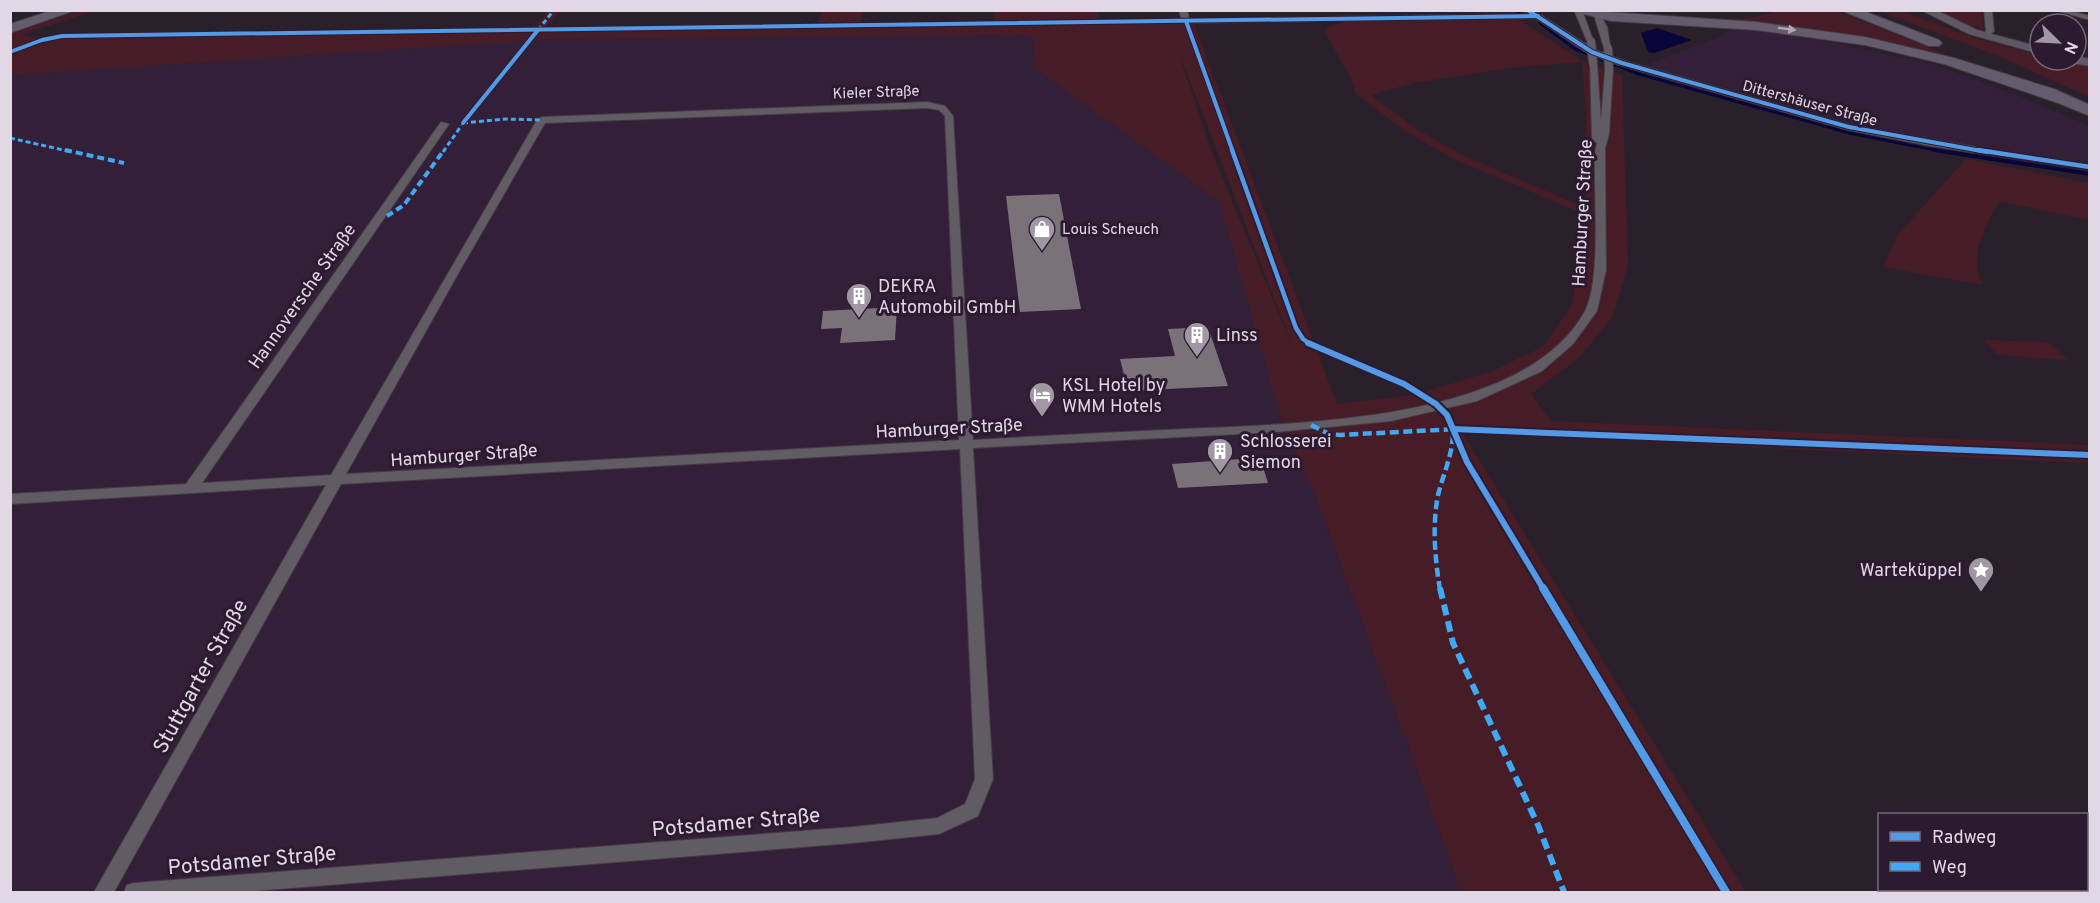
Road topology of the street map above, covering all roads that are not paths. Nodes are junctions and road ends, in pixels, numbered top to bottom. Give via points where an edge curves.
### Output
1 (49, 10) edge
2 (69, 10) edge
3 (1183, 10) edge
4 (1527, 10) edge
5 (1848, 10) edge
6 (1863, 10) edge
7 (1926, 10) edge
8 (1988, 10) edge
9 (2056, 10) edge
10 (1760, 12) dead end
11 (1622, 14) edge
12 (1648, 14) junction
13 (1538, 16) junction
14 (1590, 16) edge
15 (2090, 18) edge
16 (10, 22) edge
17 (10, 29) edge
18 (1986, 36) junction
19 (1948, 42) dead end
20 (2028, 48) edge
21 (1976, 53) dead end
22 (2063, 99) junction
23 (2090, 104) edge
24 (2090, 111) edge
25 (444, 124) dead end
26 (1600, 148) junction
27 (2090, 167) edge
28 (966, 445) junction
29 (335, 481) junction
30 (190, 489) junction
31 (10, 499) edge
32 (104, 892) edge
33 (134, 892) edge

1 - 16 highway
2 - 17 highway
3 - 13 street via 1186,21
4 - 13 street, Dittershäuser Straße
5 - 22 highway
6 - 19 highway
7 - 18 main road
8 - 18 street via 1990,31
9 - 15 street
10 - 12 highway
11 - 12 highway
11 - 14 highway via 1607,22
11 -> 22 highway via 1865,41 1957,63
12 - 14 highway
13 - 27 street, Dittershäuser Straße via 1592,52 1622,63 1849,127
14 - 26 street, bridge via 1593,105
14 - 26 street, Hamburger Straße, bridge via 1608,48
18 - 20 main road
21 - 23 highway
22 - 24 highway
25 - 30 street, Hannoversche Straße
26 - 28 street, Hamburger Straße via 1600,270 1591,311 1555,355 1520,378 1472,399 1391,417 1276,428
28 - 29 street, Hamburger Straße
28 - 29 street, Kieler Straße via 949,116 942,108 927,105 542,120
28 - 33 street, Potsdamer Straße via 984,779 972,810 939,826 864,834
29 - 30 street, Hamburger Straße
29 - 32 street, Stuttgarter Straße
30 - 31 street, Hamburger Straße

